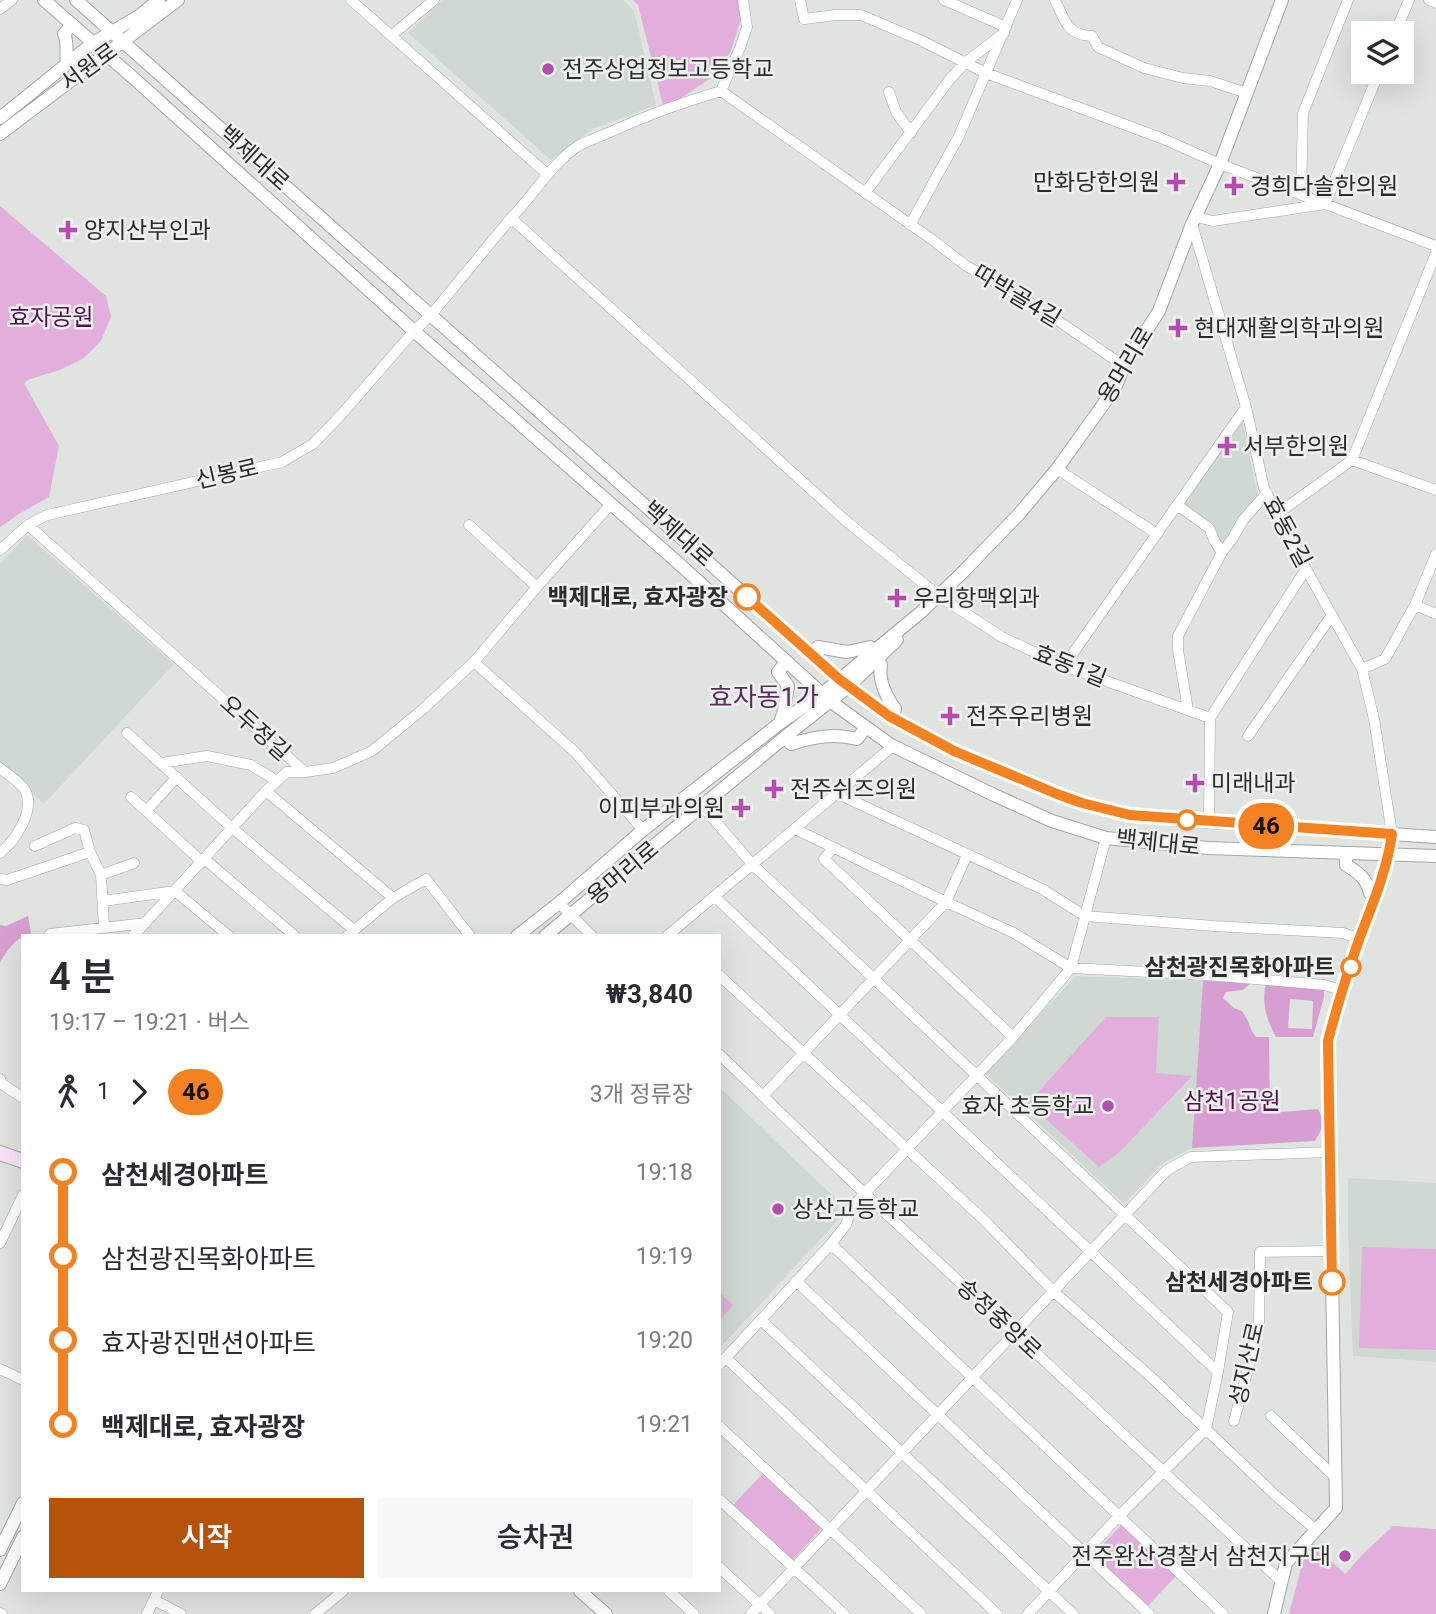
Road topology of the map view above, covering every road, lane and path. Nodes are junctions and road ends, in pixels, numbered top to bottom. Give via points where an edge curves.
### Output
1 (12, 0) edge
2 (44, 0) edge
3 (75, 0) edge
4 (159, 0) edge
5 (178, 0) edge
6 (351, 0) edge
7 (434, 0) edge
8 (743, 0) edge
9 (800, 0) edge
10 (944, 0) edge
11 (1017, 0) edge
12 (1055, 0) edge
13 (1282, 0) edge
14 (1348, 0) edge
15 (1409, 0) edge
16 (1429, 0) edge
17 (1436, 3) edge
18 (0, 9) edge
19 (1400, 21) edge
20 (72, 24) junction
21 (1005, 30) junction
22 (112, 32) junction
23 (391, 35) junction
24 (124, 42) junction
25 (93, 43) junction
26 (106, 54) junction
27 (966, 62) junction
28 (66, 64) junction
29 (986, 73) junction
30 (1374, 84) edge
31 (721, 91) junction
32 (888, 92) dead end
33 (1247, 93) junction
34 (0, 118) edge
35 (911, 133) junction
36 (0, 134) edge
37 (1220, 164) junction
38 (547, 174) junction
39 (864, 193) junction
40 (1301, 194) junction
41 (1325, 204) junction
42 (511, 218) junction
43 (1194, 221) junction
44 (910, 225) junction
45 (1436, 246) edge
46 (1436, 253) edge
47 (431, 315) junction
48 (414, 331) junction
49 (1124, 366) junction
50 (1246, 407) junction
51 (1352, 460) junction
52 (1057, 469) junction
53 (1436, 490) edge
54 (1267, 493) junction
55 (611, 504) junction
56 (1177, 505) junction
57 (1278, 514) junction
58 (28, 525) junction
59 (469, 525) dead end
60 (1157, 534) junction
61 (0, 550) edge
62 (1222, 552) junction
63 (1436, 554) edge
64 (1306, 569) junction
65 (1433, 571) edge
66 (537, 587) junction
67 (939, 596) junction
68 (1415, 605) junction
69 (1436, 614) edge
70 (1332, 615) junction
71 (811, 653) junction
72 (875, 656) junction
73 (474, 662) junction
74 (786, 662) junction
75 (1064, 666) junction
76 (1362, 669) junction
77 (843, 683) junction
78 (826, 697) junction
79 (1188, 710) junction
80 (889, 716) junction
81 (1210, 718) junction
82 (780, 723) junction
83 (866, 727) junction
84 (127, 733) dead end
85 (1248, 736) dead end
86 (785, 737) junction
87 (894, 746) junction
88 (161, 763) junction
89 (0, 768) edge
90 (305, 772) junction
91 (177, 777) junction
92 (277, 780) junction
93 (266, 791) junction
94 (838, 793) junction
95 (131, 796) dead end
96 (703, 807) junction
97 (146, 811) junction
98 (1209, 822) junction
99 (232, 828) junction
100 (795, 829) junction
101 (643, 830) junction
102 (1392, 834) junction
103 (1436, 837) edge
104 (0, 838) edge
105 (1106, 838) junction
106 (9, 846) junction
107 (36, 846) dead end
108 (833, 848) junction
109 (90, 852) junction
110 (1346, 852) junction
111 (0, 853) edge
112 (1389, 853) junction
113 (967, 855) junction
114 (1436, 856) edge
115 (201, 861) junction
116 (134, 863) dead end
117 (752, 865) junction
118 (101, 875) junction
119 (0, 879) edge
120 (175, 891) junction
121 (1377, 895) junction
122 (715, 897) junction
123 (393, 898) junction
124 (103, 901) junction
125 (559, 902) junction
126 (946, 902) junction
127 (571, 916) junction
128 (1085, 916) junction
129 (146, 923) junction
130 (104, 927) junction
131 (351, 933) edge
132 (50, 934) dead end
133 (135, 934) edge
134 (227, 934) edge
135 (293, 934) edge
136 (468, 934) edge
137 (519, 934) edge
138 (548, 934) edge
139 (590, 934) edge
140 (673, 934) edge
141 (1360, 939) junction
142 (910, 940) junction
143 (1071, 968) junction
144 (721, 977) edge
145 (874, 978) junction
146 (1343, 990) junction
147 (840, 1014) junction
148 (1013, 1037) junction
149 (803, 1053) junction
150 (721, 1056) edge
151 (977, 1074) junction
152 (0, 1079) edge
153 (763, 1096) junction
154 (21, 1097) edge
155 (943, 1111) junction
156 (907, 1149) junction
157 (1330, 1152) junction
158 (0, 1153) edge
159 (21, 1160) edge
160 (864, 1194) junction
161 (21, 1199) edge
162 (1126, 1214) junction
163 (0, 1243) edge
164 (831, 1244) junction
165 (1091, 1251) junction
166 (1332, 1251) junction
167 (796, 1281) junction
168 (1053, 1291) junction
169 (761, 1320) junction
170 (1014, 1333) junction
171 (723, 1362) edge
172 (0, 1368) edge
173 (1218, 1372) junction
174 (972, 1377) junction
175 (21, 1379) edge
176 (938, 1414) junction
177 (1271, 1416) dead end
178 (1234, 1421) dead end
179 (721, 1428) edge
180 (1206, 1429) junction
181 (902, 1453) junction
182 (1163, 1472) junction
183 (1336, 1478) junction
184 (867, 1490) junction
185 (721, 1501) edge
186 (21, 1507) edge
187 (1119, 1516) junction
188 (830, 1529) junction
189 (1316, 1530) junction
190 (21, 1541) edge
191 (0, 1550) edge
192 (1085, 1553) junction
193 (794, 1568) junction
194 (721, 1569) edge
195 (1282, 1582) junction
196 (0, 1584) edge
197 (1049, 1591) junction
198 (342, 1592) edge
199 (581, 1592) edge
200 (670, 1592) edge
201 (156, 1595) edge
202 (760, 1605) junction
203 (147, 1614) edge
204 (181, 1614) edge
205 (315, 1614) edge
206 (606, 1614) edge
207 (694, 1614) edge
208 (751, 1614) edge
209 (770, 1614) edge
210 (844, 1614) edge
211 (921, 1614) edge
212 (997, 1614) edge
213 (1028, 1614) edge
214 (1073, 1614) edge
215 (1149, 1614) edge
216 (1223, 1614) edge
217 (1274, 1614) edge

1 - 18 street
2 - 20 street, 백제대로
3 - 22 street, 백제대로
4 - 22 street, 서원로
5 - 24 street, 서원로
6 - 23 street
7 - 23 street
8 - 31 street via 747,27
9 - 27 street via 804,19 861,15
10 - 21 street
11 - 21 street
12 - 33 street via 1067,26 1077,34 1092,36 1098,47 1130,63
13 - 33 street, 용머리로
14 - 40 street via 1303,113
15 - 19 street
16 - 17 street
20 - 25 street, 백제대로
20 - 28 street via 64,34
21 - 27 street
21 - 29 street
22 - 24 street, 백제대로
22 - 25 street, 서원로
23 - 38 street
24 - 26 street, 서원로
24 - 47 street, 백제대로
25 - 26 street, 백제대로
25 - 28 street, 서원로
26 - 36 street, 서원로
26 - 48 street, 백제대로
27 - 29 street
27 - 35 street
28 - 34 street, 서원로
29 - 37 street
29 - 44 street via 959,136
30 - 41 street
31 - 38 street, 신봉로 via 577,147
31 - 39 street, 따박골4길
32 - 35 street
33 - 37 street, 용머리로
35 - 39 street
37 - 40 street
37 - 43 street, 용머리로
38 - 42 street, 신봉로
39 - 44 street, 따박골4길
40 - 41 street
41 - 43 street
41 - 45 street
42 - 47 street, 신봉로
42 - 67 street via 846,521
43 - 49 street, 용머리로 via 1158,311
43 - 50 street, 효동2길
44 - 49 street, 따박골4길
46 - 51 street
47 - 48 street, 신봉로
47 - 71 street, 백제대로
48 - 55 street, 백제대로
48 - 58 street, 신봉로 via 313,444 282,462 47,515
49 - 52 street, 용머리로 via 1115,387
50 - 54 street, 효동2길
50 - 56 street
51 - 53 street
51 - 57 street
52 - 60 street
52 - 67 street, 용머리로
54 - 57 street, 효동2길
54 - 62 street
55 - 66 street, 백제대로
55 - 74 street, 백제대로
56 - 60 street
56 - 62 street via 1209,528
57 - 64 street, 효동2길
58 - 61 street, 신봉로
58 - 90 street, 오두정길
59 - 66 street
60 - 75 street
62 - 79 street via 1178,636
63 - 65 street
64 - 70 street, 효동2길
64 - 81 street
65 - 68 street
66 - 73 street, 백제대로
67 - 72 street, 용머리로 via 909,629
67 - 75 street, 효동1길 via 1002,637
68 - 69 street
68 - 76 street via 1385,659
70 - 76 street, 효동2길
70 - 85 street
71 - 72 street via 818,647 847,652 870,647
71 - 77 street, 백제대로
72 - 77 street, 용머리로
72 - 80 street via 886,696 895,709
73 - 90 street, 백제대로 via 372,751 333,768
73 - 101 street, 용머리로 via 575,752
74 - 78 street, 백제대로
74 - 82 street via 778,672 788,686
75 - 79 street, 효동1길
76 - 102 street, 효동2길
77 - 78 street, 용머리로
77 - 80 street, 백제대로
78 - 82 street, 용머리로
78 - 83 street, 백제대로
78 - 86 street, 용머리로
79 - 81 street, 효동1길
80 - 98 street, 백제대로 via 954,751 1082,803 1130,815
81 - 98 street
82 - 101 street, 용머리로
83 - 86 street via 857,739 819,736 790,744
83 - 87 street, 백제대로
84 - 88 street
86 - 96 street, 용머리로
87 - 94 street
87 - 105 street, 백제대로 via 1052,821
88 - 91 street
88 - 92 street via 207,756 251,765
89 - 106 street via 25,789 28,807
90 - 92 street, 오두정길 via 287,772
91 - 97 street
91 - 99 street
92 - 93 street, 오두정길
93 - 99 street
93 - 123 street, 오두정길
94 - 100 street
94 - 113 street
95 - 97 street
96 - 117 street
96 - 127 street, 용머리로
97 - 115 street
98 - 102 street, 백제대로
99 - 115 street
99 - 131 street
100 - 108 street
100 - 117 street
101 - 125 street, 용머리로
102 - 103 street, 백제대로
102 - 112 street
104 - 106 street
105 - 110 street, 백제대로 via 1208,848
105 - 128 street
106 - 111 street
107 - 109 street via 75,828 84,830
108 - 126 street
108 - 142 street via 824,859
109 - 118 street
109 - 119 street
110 - 112 street, 백제대로
110 - 121 street via 1346,865
112 - 114 street, 백제대로
112 - 121 street
113 - 126 street
113 - 128 street via 1042,889
115 - 120 street
115 - 135 street via 208,862
116 - 118 street
117 - 122 street
117 - 145 street
118 - 124 street
120 - 124 street
120 - 129 street
120 - 134 street
121 - 141 street
122 - 140 street
122 - 147 street
123 - 131 street
123 - 136 street via 426,878
124 - 130 street
125 - 127 street
125 - 137 street, 용머리로
126 - 142 street
126 - 143 street via 1014,933
127 - 138 street, 용머리로
127 - 139 street
128 - 141 street via 1343,933
128 - 143 street
129 - 130 street
129 - 133 street
130 - 132 street
141 - 146 street
142 - 145 street
142 - 148 street
143 - 146 street via 1207,975
143 - 148 street
144 - 149 street
145 - 147 street
145 - 151 street
146 - 157 street via 1328,1041
147 - 149 street
147 - 155 street
148 - 151 street
149 - 153 street
149 - 156 street
150 - 153 street, 송정중앙로
151 - 155 street
151 - 162 street
152 - 154 street
153 - 160 street, 송정중앙로
155 - 156 street
155 - 165 street
156 - 160 street
156 - 168 street
157 - 162 street via 1191,1157 1167,1170
157 - 166 street
158 - 159 main road
160 - 164 street
160 - 170 street, 송정중앙로
161 - 163 street
162 - 165 street
162 - 173 street via 1228,1312
164 - 167 street
164 - 174 street
165 - 168 street
165 - 173 street
166 - 178 street, 성지산로 via 1260,1252 1259,1327
166 - 183 street
167 - 169 street
167 - 176 street
168 - 170 street
168 - 180 street
169 - 171 street
169 - 181 street
170 - 174 street
170 - 182 street, 송정중앙로
171 - 184 street
172 - 175 street
173 - 180 street
174 - 176 street
174 - 187 street
176 - 181 street
176 - 192 street
177 - 183 street, 성지산로
179 - 188 street
180 - 182 street
180 - 189 street
181 - 184 street
181 - 197 street
182 - 187 street
182 - 195 street, 송정중앙로
183 - 189 street via 1336,1508
184 - 188 street
184 - 212 street
185 - 193 street
186 - 191 street
187 - 192 street
187 - 216 street
188 - 193 street
188 - 211 street
189 - 195 street via 1286,1563
190 - 196 street
192 - 197 street
192 - 215 street
193 - 202 street
193 - 210 street
194 - 202 street
195 - 217 street
197 - 213 street
197 - 214 street
198 - 205 street
199 - 206 street
200 - 207 street
201 - 203 street
201 - 204 street
202 - 208 street
202 - 209 street

